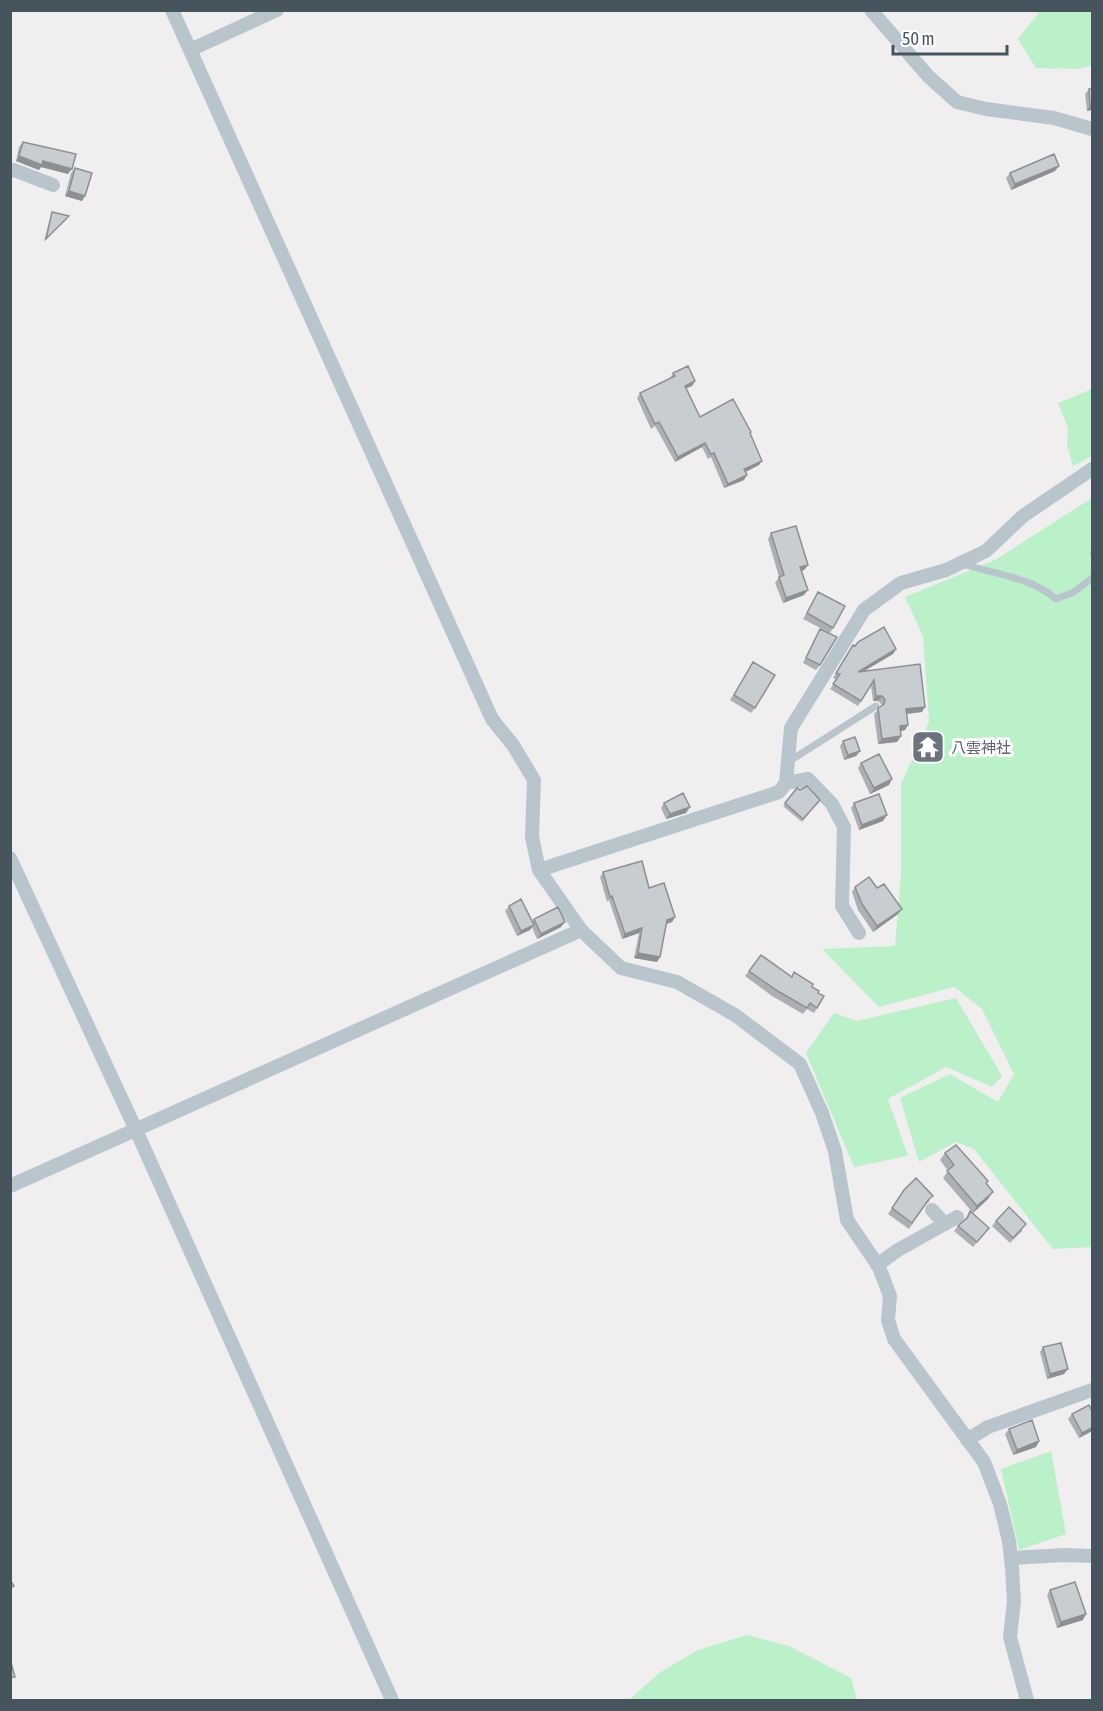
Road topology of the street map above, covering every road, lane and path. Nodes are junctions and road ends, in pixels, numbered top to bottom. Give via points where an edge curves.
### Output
1 (172, 10) edge
2 (277, 10) edge
3 (871, 10) edge
4 (190, 51) junction
5 (1092, 129) edge
6 (10, 171) edge
7 (53, 185) dead end
8 (1092, 470) edge
9 (961, 563) junction
10 (1092, 578) edge
11 (876, 706) edge
12 (788, 762) junction
13 (786, 783) junction
14 (10, 858) edge
15 (539, 870) junction
16 (581, 930) junction
17 (859, 933) dead end
18 (136, 1130) junction
19 (10, 1186) edge
20 (932, 1210) dead end
21 (957, 1216) dead end
22 (945, 1224) junction
23 (878, 1265) junction
24 (1092, 1390) edge
25 (968, 1440) junction
26 (1092, 1556) edge
27 (1011, 1558) junction
28 (392, 1701) edge
29 (1027, 1701) edge

1 - 4 street
2 - 4 street
3 - 5 street via 928,76 957,102 1054,118
4 - 15 street via 492,719 534,780 532,837
6 - 7 street
8 - 9 street via 1023,516 986,551
9 - 10 lane via 1022,580 1056,599 1074,592
9 - 12 street via 901,583 864,610 791,728
11 - 12 lane
12 - 13 street
13 - 15 street via 779,792
13 - 17 street via 808,779 832,804 844,827 842,906
14 - 18 street
15 - 16 street
16 - 18 street
16 - 23 street via 621,968 677,982 735,1015 800,1064 835,1151 847,1220
18 - 19 street
18 - 28 street
20 - 22 street
21 - 22 street
22 - 23 street
23 - 25 street via 890,1296 888,1320 894,1340
24 - 25 street via 988,1427
25 - 27 street via 984,1462 1000,1504
26 - 27 street
27 - 29 street via 1014,1601 1010,1637

